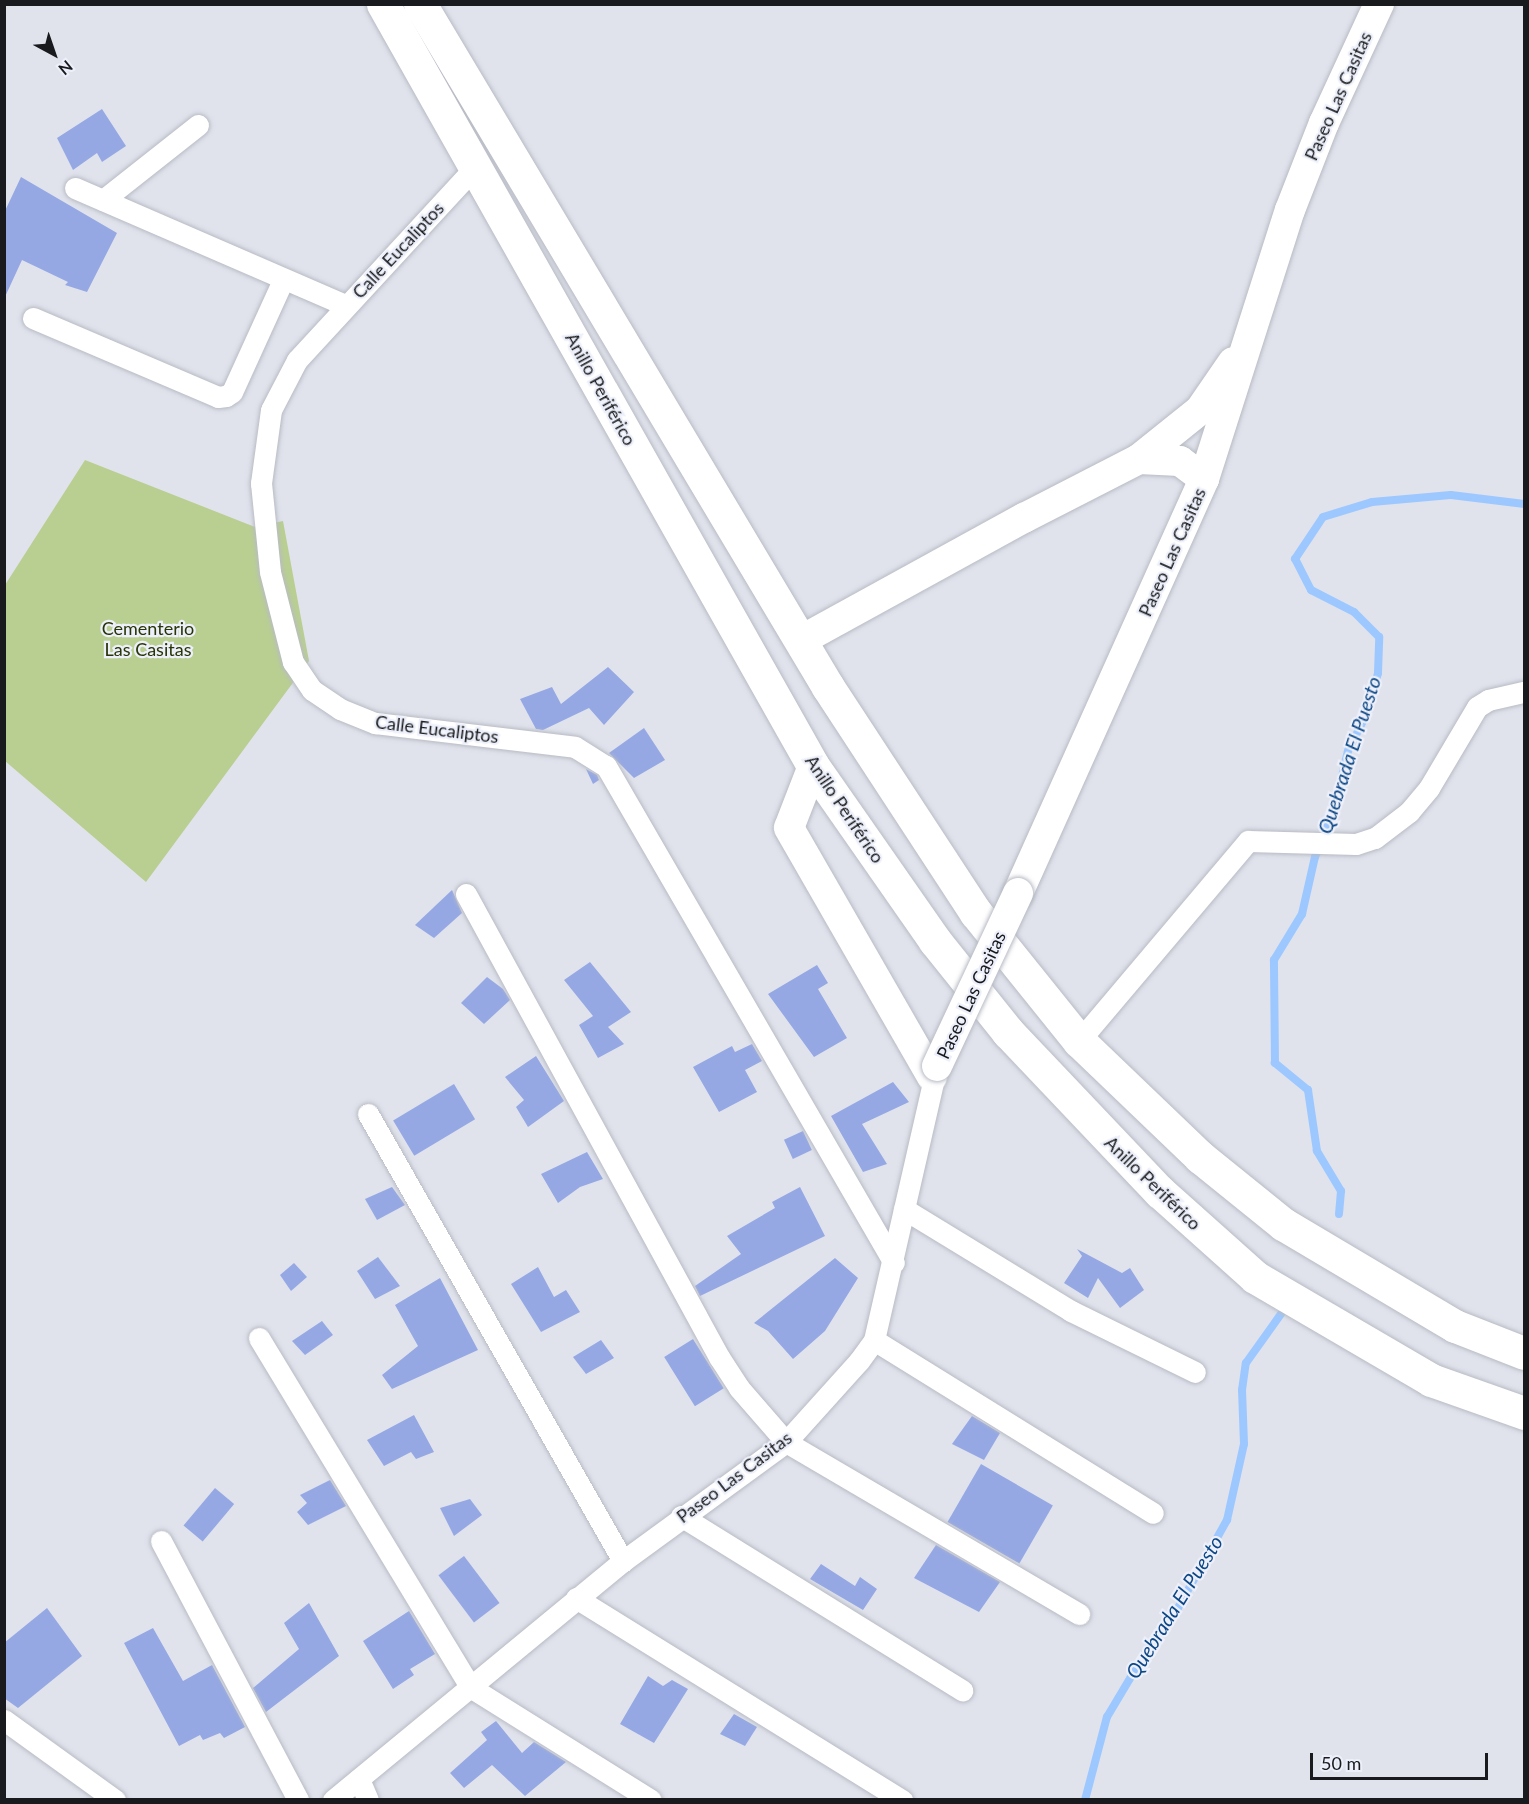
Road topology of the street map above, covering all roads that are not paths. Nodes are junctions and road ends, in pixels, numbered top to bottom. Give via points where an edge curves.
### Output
1 (382, 4) edge
2 (420, 4) edge
3 (1379, 4) edge
4 (198, 125) dead end
5 (476, 166) junction
6 (75, 188) dead end
7 (103, 200) junction
8 (283, 280) junction
9 (345, 305) junction
10 (33, 318) dead end
11 (1251, 338) junction
12 (1139, 459) junction
13 (1204, 479) junction
14 (801, 641) junction
15 (1524, 692) edge
16 (813, 766) junction
17 (466, 894) dead end
18 (1079, 1041) junction
19 (935, 1072) junction
20 (368, 1114) dead end
21 (904, 1209) junction
22 (894, 1263) junction
23 (259, 1338) dead end
24 (874, 1340) junction
25 (1524, 1353) edge
26 (1195, 1372) dead end
27 (1524, 1413) edge
28 (786, 1442) junction
29 (1153, 1513) dead end
30 (681, 1516) junction
31 (161, 1541) dead end
32 (623, 1561) junction
33 (576, 1598) junction
34 (1079, 1614) dead end
35 (470, 1687) junction
36 (962, 1690) dead end
37 (4, 1720) edge
38 (359, 1779) junction
39 (115, 1800) edge
40 (298, 1800) edge
41 (333, 1800) edge
42 (368, 1800) edge
43 (651, 1800) edge
44 (902, 1800) edge

1 - 5 highway, Anillo Periférico
2 - 14 highway
3 - 11 street, Paseo Las Casitas via 1324,123 1290,210
4 - 7 street
5 - 9 street, Calle Eucaliptos
5 - 16 highway, Anillo Periférico
6 - 7 street
7 - 8 street
8 - 9 street via 310,287
8 - 10 street via 232,392 226,396 218,397
9 - 22 street, Calle Eucaliptos via 297,360 271,410 261,483 270,572 293,662 312,690 340,709 375,723 575,747 606,766 741,1005
11 - 12 street via 1200,410
11 - 13 street, Paseo Las Casitas
12 - 13 street via 1180,461
12 - 14 street
13 - 19 street, Paseo Las Casitas, bridge
14 - 18 highway via 976,914
15 - 18 street via 1488,700 1477,707 1429,788 1409,812 1375,838 1356,844 1248,841
16 - 19 street via 789,828
16 - 27 highway, Anillo Periférico via 935,940 1008,1032 1160,1192 1255,1277 1431,1380
17 - 28 street via 719,1357
18 - 25 highway via 1200,1157 1283,1224 1455,1326
19 - 21 street, Paseo Las Casitas
20 - 32 street
21 - 22 street, Paseo Las Casitas
21 - 26 street via 1071,1311
22 - 24 street, Paseo Las Casitas
23 - 35 street
24 - 28 street, Paseo Las Casitas
24 - 29 street
28 - 30 street, Paseo Las Casitas
28 - 34 street
30 - 32 street, Paseo Las Casitas
30 - 36 street
31 - 40 street
32 - 33 street, Paseo Las Casitas
33 - 35 street, Paseo Las Casitas
33 - 44 street
35 - 38 street, Paseo Las Casitas
35 - 43 street
37 - 39 street
38 - 41 street, Paseo Las Casitas
38 - 42 street

